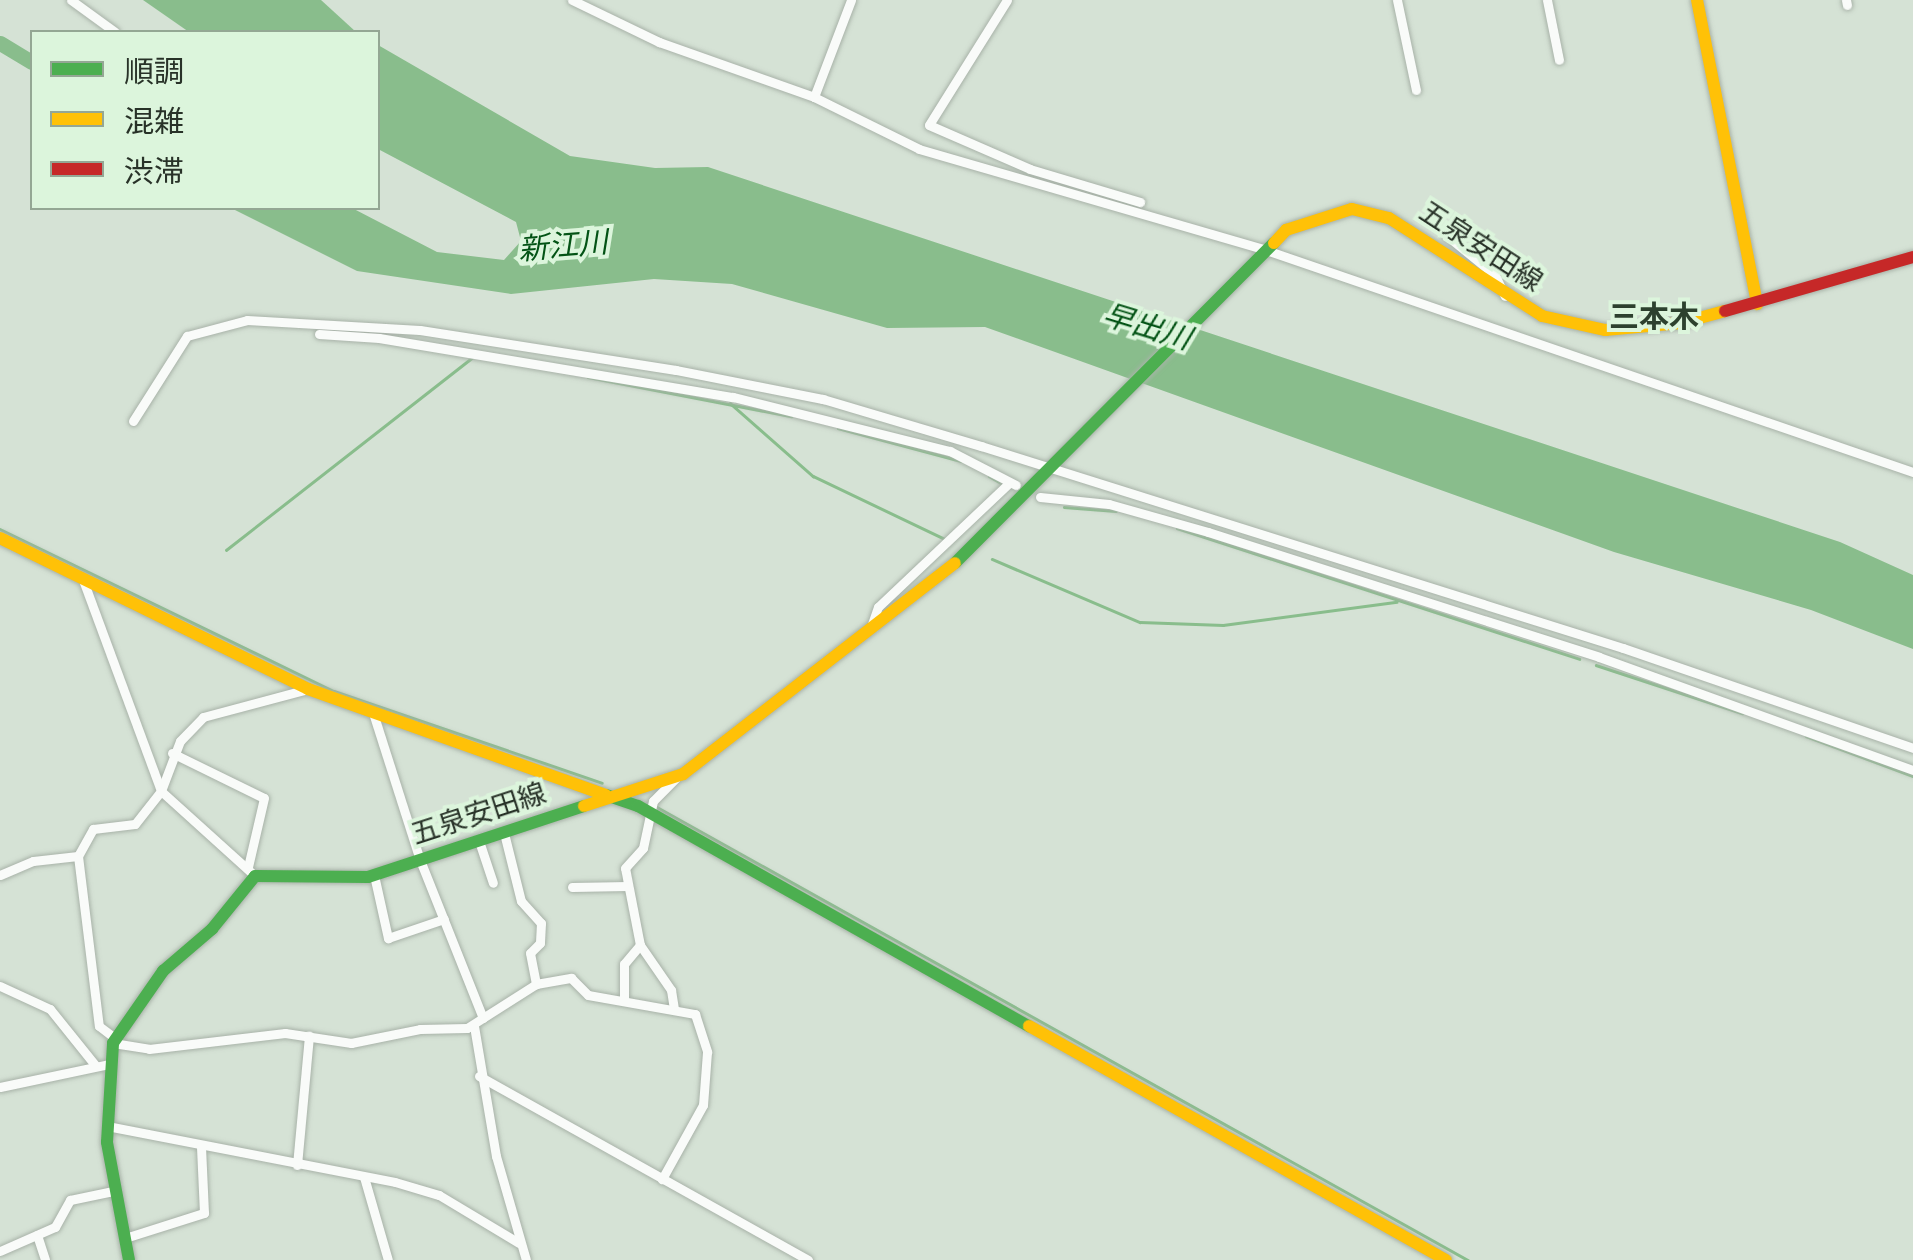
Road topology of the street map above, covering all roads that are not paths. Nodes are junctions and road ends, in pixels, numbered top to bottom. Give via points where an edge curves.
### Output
1 (70, 0) edge
2 (572, 0) edge
3 (851, 0) edge
4 (1007, 0) edge
5 (1397, 0) edge
6 (1547, 0) edge
7 (1697, 0) edge
8 (112, 30) edge
9 (1559, 60) dead end
10 (1416, 90) dead end
11 (814, 97) junction
12 (1140, 202) dead end
13 (1446, 235) dead end
14 (1262, 251) junction
15 (1913, 257) edge
16 (1505, 298) junction
17 (1758, 304) junction
18 (319, 334) dead end
19 (133, 421) dead end
20 (1048, 470) junction
21 (1913, 472) edge
22 (1040, 497) dead end
23 (0, 538) edge
24 (84, 580) junction
25 (870, 630) junction
26 (308, 689) junction
27 (374, 716) junction
28 (1913, 748) edge
29 (172, 753) junction
30 (1913, 770) edge
31 (678, 776) junction
32 (161, 792) junction
33 (617, 797) junction
34 (650, 813) junction
35 (504, 832) junction
36 (479, 840) junction
37 (78, 856) junction
38 (420, 860) junction
39 (251, 872) junction
40 (374, 875) junction
41 (0, 876) edge
42 (493, 883) dead end
43 (628, 886) junction
44 (572, 887) dead end
45 (444, 919) junction
46 (640, 945) junction
47 (536, 984) junction
48 (0, 986) edge
49 (624, 999) junction
50 (674, 1008) junction
51 (483, 1018) junction
52 (474, 1026) junction
53 (309, 1036) junction
54 (114, 1040) junction
55 (102, 1065) junction
56 (479, 1076) junction
57 (0, 1087) edge
58 (107, 1126) junction
59 (201, 1146) junction
60 (297, 1165) junction
61 (364, 1177) junction
62 (662, 1179) junction
63 (113, 1191) junction
64 (37, 1235) junction
65 (125, 1238) junction
66 (519, 1243) junction
67 (0, 1252) edge
68 (45, 1260) edge
69 (129, 1260) edge
70 (388, 1260) edge
71 (526, 1260) edge
72 (808, 1260) edge
73 (1446, 1260) edge

1 - 8 street
2 - 11 street via 659,42
3 - 11 street
4 - 12 street via 930,125 1030,169
5 - 10 street
6 - 9 street
7 - 17 main road
11 - 14 street via 920,149
13 - 16 street via 1495,275
14 - 16 main road, 五泉安田線 via 1286,230 1352,210 1389,218
14 - 20 main road, 五泉安田線
14 - 21 street
15 - 17 main road, 五泉安田線
16 - 17 main road, 五泉安田線 via 1542,316 1613,330 1681,323
18 - 25 street via 380,338 733,398 950,451 1012,484 878,607
19 - 20 street via 187,336 247,320 334,321 639,364 823,399
20 - 25 main road, 五泉安田線 via 984,540
20 - 28 street via 1535,620
22 - 30 street via 1109,504 1208,532 1599,658
23 - 24 main road
24 - 26 main road
24 - 32 street
25 - 31 main road, 五泉安田線
26 - 27 main road
26 - 29 street via 203,717
27 - 33 main road
27 - 38 street
29 - 32 street
29 - 39 street via 264,798
31 - 33 main road, 五泉安田線
31 - 34 street
32 - 37 street via 135,824 93,829
32 - 39 street via 234,864
33 - 34 main road
33 - 35 main road, 五泉安田線
34 - 43 street via 643,848 626,864
34 - 73 main road
35 - 36 main road, 五泉安田線
35 - 47 street via 521,902 542,923 540,943 530,953
36 - 38 main road, 五泉安田線
36 - 42 street
37 - 41 street via 34,861
37 - 54 street via 100,1026
38 - 40 main road, 五泉安田線
38 - 45 street
39 - 40 main road, 五泉安田線 via 352,881
39 - 54 main road via 212,929 163,970
40 - 45 street via 388,938
43 - 44 street
43 - 46 street
45 - 51 street
46 - 49 street via 624,964
46 - 50 street via 671,990
47 - 49 street via 559,976 588,995
47 - 51 street
48 - 55 street via 50,1009
49 - 50 street
50 - 62 street via 694,1014 708,1072 696,1128
51 - 52 street
52 - 53 street via 351,1043
52 - 56 street
53 - 54 street via 149,1049
53 - 60 street
54 - 55 main road
55 - 57 street
55 - 58 main road
56 - 62 street
56 - 66 street
58 - 59 street
58 - 63 main road
59 - 60 street
59 - 65 street via 204,1213
60 - 61 street
61 - 66 street via 438,1195
61 - 70 street
62 - 72 street
63 - 64 street via 70,1200 63,1220
63 - 65 main road
64 - 67 street
64 - 68 street
65 - 69 main road
66 - 71 street

